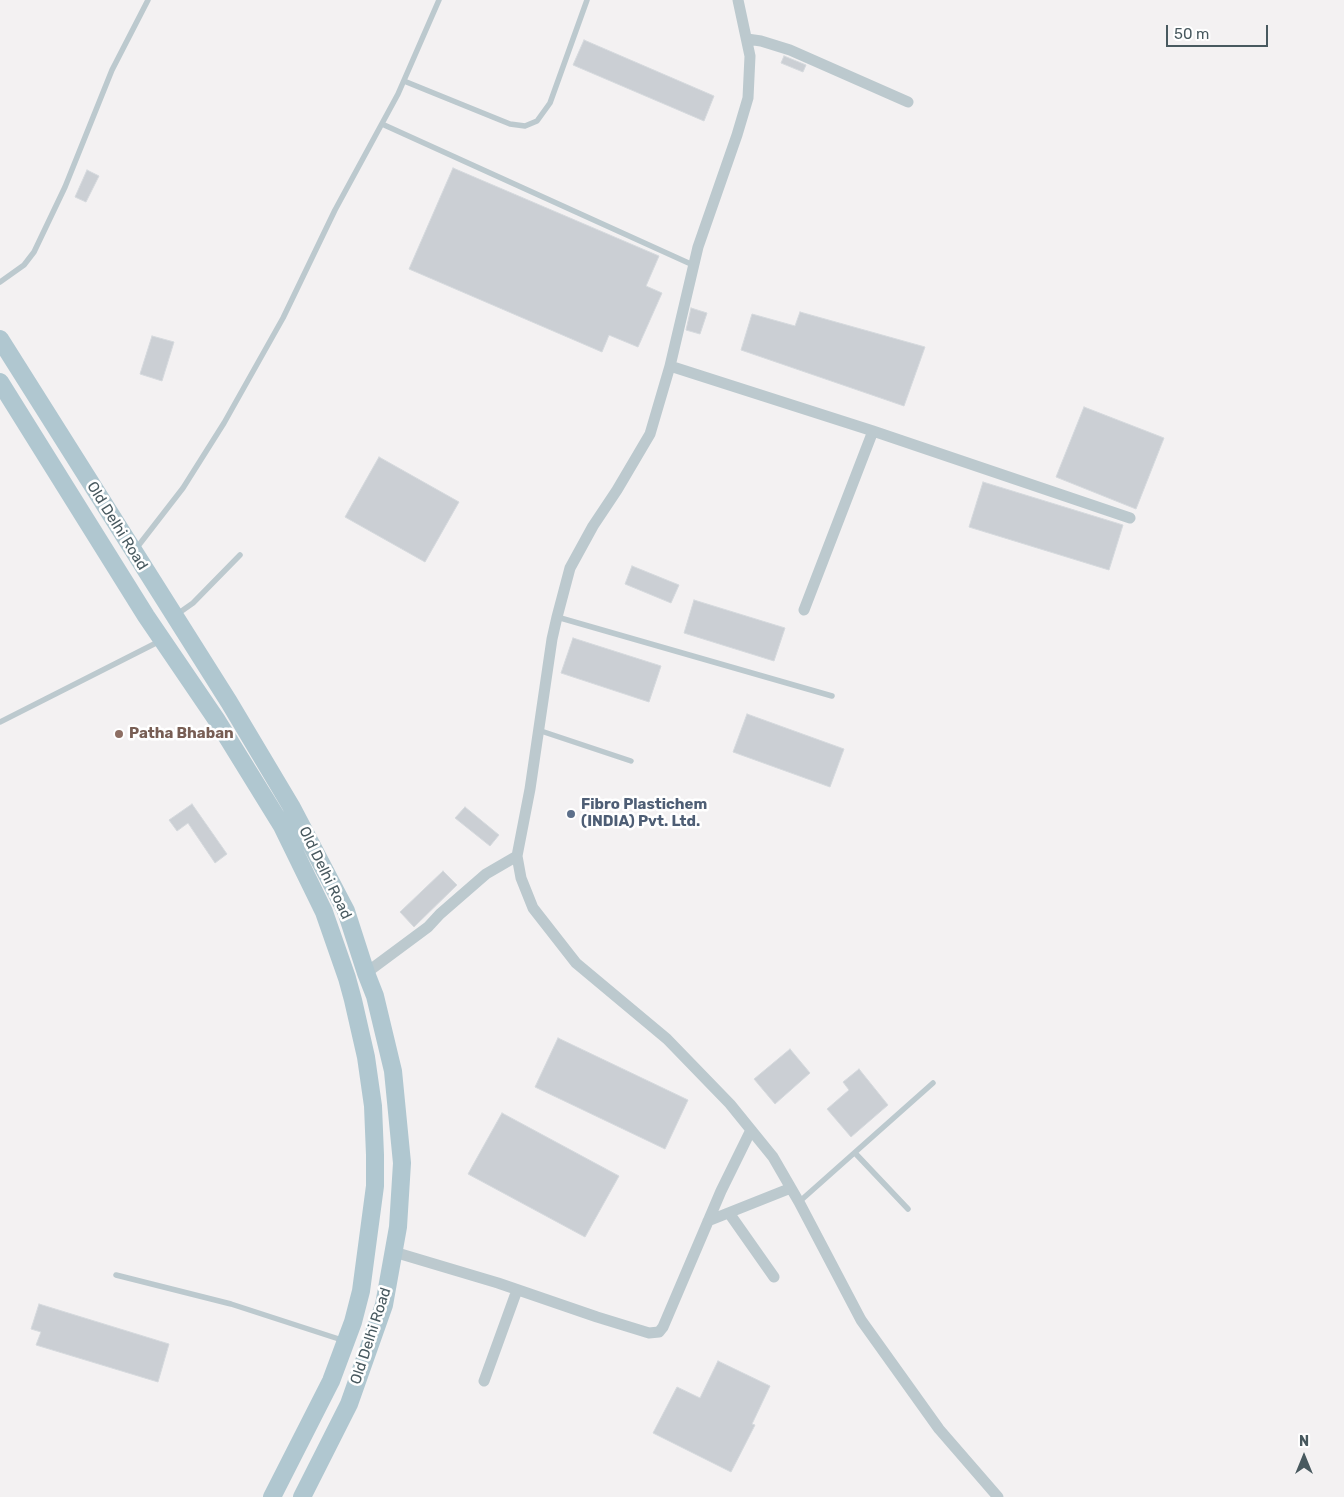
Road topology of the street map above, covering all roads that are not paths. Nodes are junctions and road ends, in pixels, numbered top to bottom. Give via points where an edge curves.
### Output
1 (148, 0) edge
2 (439, 0) edge
3 (587, 0) edge
4 (738, 0) edge
5 (747, 39) junction
6 (404, 81) junction
7 (908, 102) dead end
8 (382, 124) junction
9 (693, 265) junction
10 (0, 282) edge
11 (0, 339) edge
12 (670, 366) junction
13 (0, 382) edge
14 (873, 431) junction
15 (1130, 518) dead end
16 (134, 552) junction
17 (240, 555) dead end
18 (804, 610) dead end
19 (174, 616) junction
20 (557, 617) junction
21 (162, 640) junction
22 (832, 696) dead end
23 (0, 722) edge
24 (538, 730) junction
25 (631, 761) dead end
26 (517, 856) junction
27 (366, 974) junction
28 (933, 1083) dead end
29 (751, 1130) junction
30 (854, 1153) junction
31 (791, 1188) junction
32 (799, 1202) junction
33 (908, 1209) dead end
34 (729, 1213) junction
35 (708, 1221) junction
36 (394, 1252) junction
37 (116, 1275) dead end
38 (774, 1278) dead end
39 (518, 1290) junction
40 (346, 1342) junction
41 (484, 1381) dead end
42 (272, 1497) edge
43 (302, 1497) edge
44 (998, 1497) edge

1 - 10 lane via 112,70 65,187 34,252 24,265
2 - 6 lane
3 - 6 lane via 550,103 538,120 525,126 510,124
4 - 5 street
5 - 7 street via 790,50
5 - 9 street via 750,56 748,98
6 - 8 lane
8 - 9 lane
8 - 16 lane via 335,210 283,318 224,423 183,488
9 - 12 street
11 - 16 main road, Old Delhi Road
12 - 14 street
12 - 20 street via 650,434 592,526 570,568
13 - 21 main road, Old Delhi Road
14 - 15 street
14 - 18 street
16 - 19 main road, Old Delhi Road
17 - 19 lane via 194,603
19 - 27 main road, Old Delhi Road via 291,806 346,911
20 - 22 lane
20 - 24 street
21 - 23 lane
21 - 40 main road, Old Delhi Road via 216,719 282,826 324,912 349,986 364,1048 373,1106 375,1186 361,1291
24 - 25 lane
24 - 26 street
26 - 27 street via 486,874 428,927
26 - 29 street via 521,878 533,908 576,963 667,1039
27 - 36 main road, Old Delhi Road via 375,996 393,1072 402,1163
28 - 30 lane
29 - 31 street via 773,1157
29 - 35 street
30 - 32 lane
30 - 33 lane
31 - 32 street
31 - 34 street
32 - 44 street via 861,1320 939,1429
34 - 35 street
34 - 38 street
35 - 39 street via 659,1332 649,1333 597,1318
36 - 39 street
36 - 43 main road, Old Delhi Road via 384,1305 349,1404
37 - 40 lane via 231,1304
39 - 41 street
40 - 42 main road, Old Delhi Road via 331,1381

